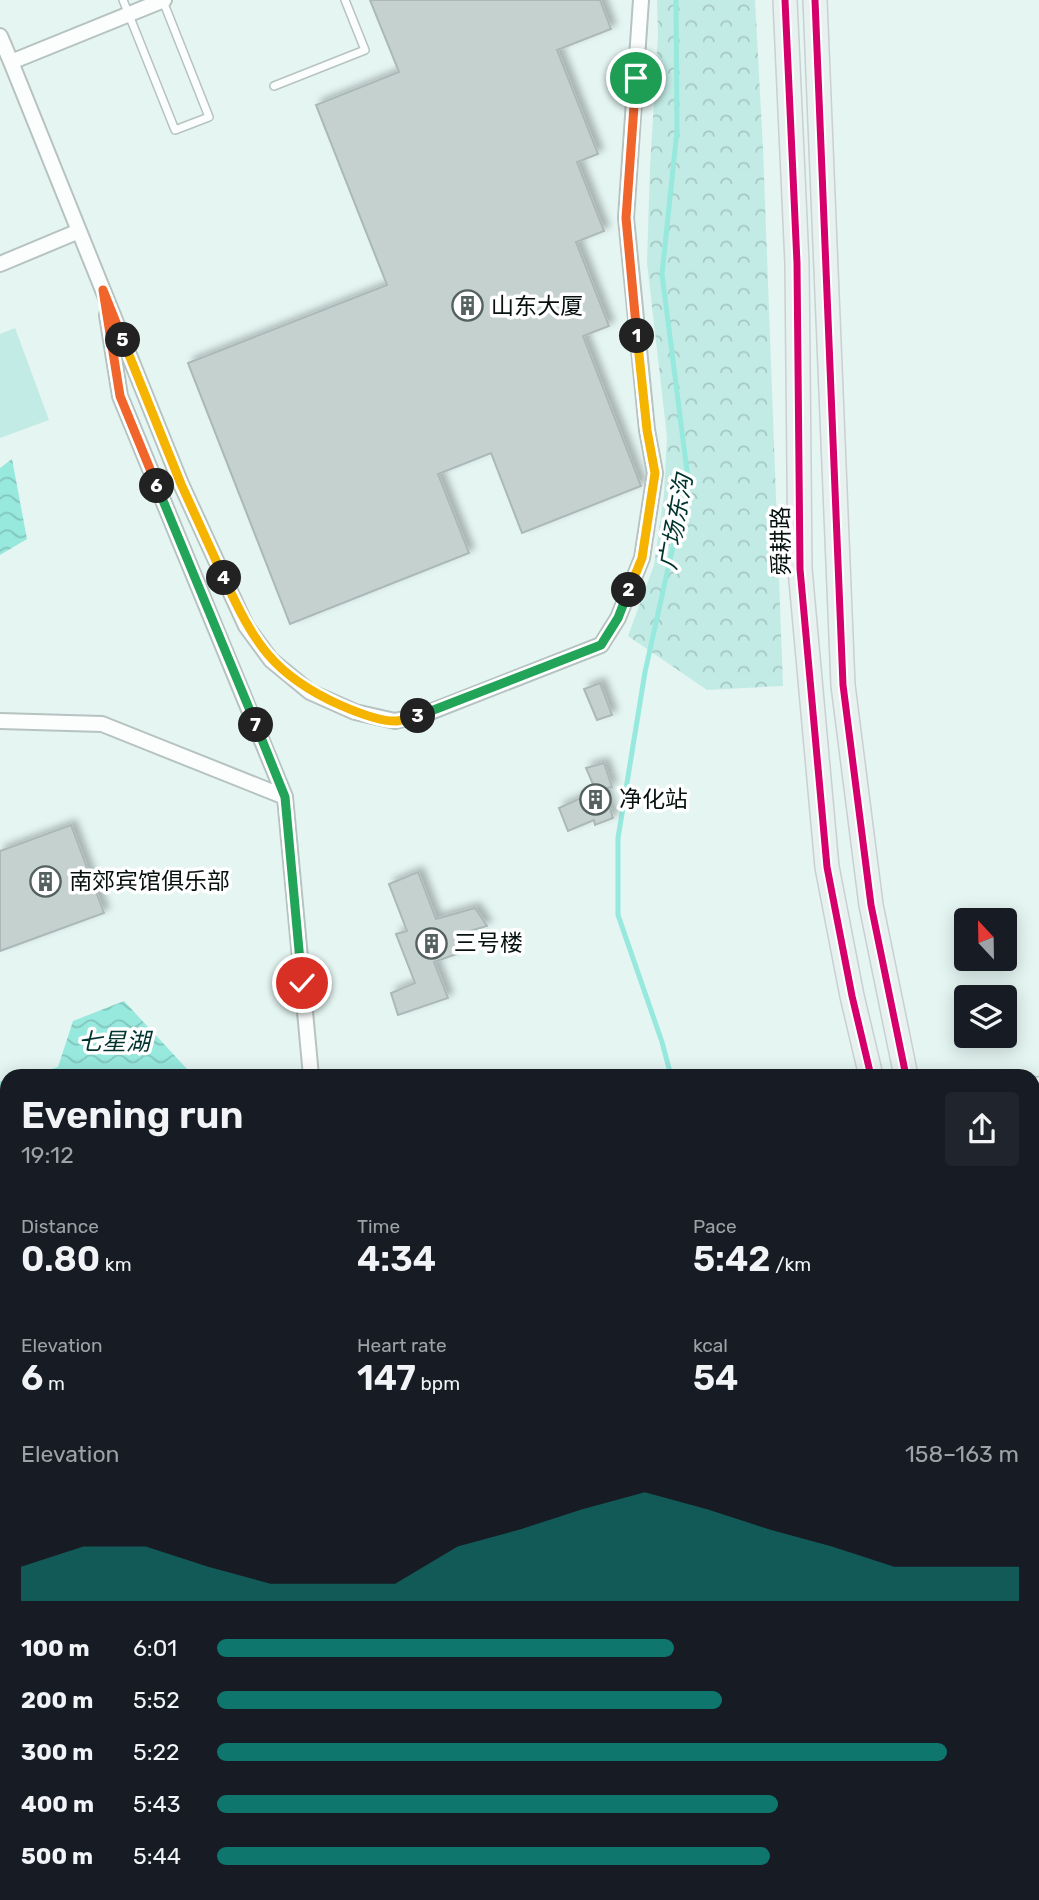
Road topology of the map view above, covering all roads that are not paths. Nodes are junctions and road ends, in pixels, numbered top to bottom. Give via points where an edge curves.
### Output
1 (123, 0) edge
2 (163, 0) edge
3 (345, 0) edge
4 (641, 0) edge
5 (785, 0) edge
6 (815, 0) edge
7 (129, 14) junction
8 (0, 36) edge
9 (11, 62) junction
10 (275, 86) dead end
11 (79, 232) junction
12 (0, 264) edge
13 (103, 290) junction
14 (0, 721) edge
15 (285, 797) junction
16 (309, 1069) edge
17 (869, 1069) edge
18 (905, 1069) edge

1 - 7 lane
2 - 7 street
2 - 7 lane via 209,117 175,130
3 - 10 lane via 365,50
4 - 13 street via 626,218 655,473 642,558 618,618 601,645 425,714 395,721 355,712 310,692 271,660 246,626 181,484
5 - 17 main road, 舜耕路 via 797,263 800,569 827,867
6 - 18 main road via 843,685 871,905
7 - 9 street
8 - 9 street
9 - 11 street
11 - 12 street
11 - 13 street
13 - 15 street via 120,396
14 - 15 street via 102,724
15 - 16 street

